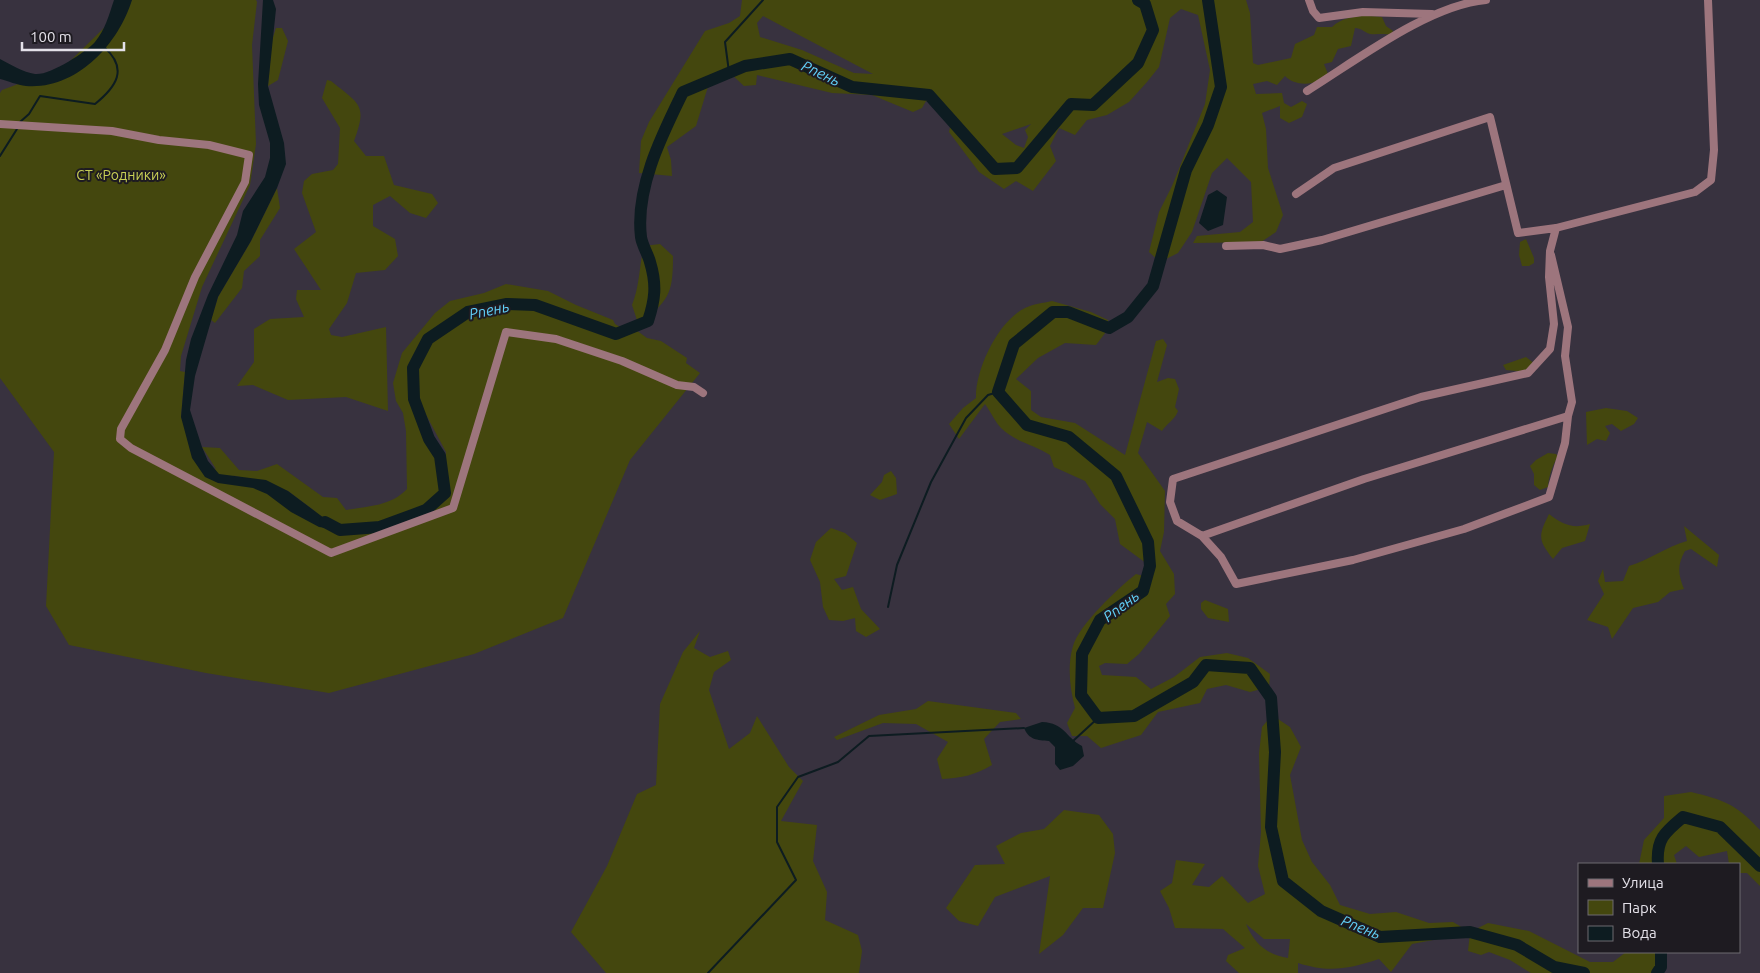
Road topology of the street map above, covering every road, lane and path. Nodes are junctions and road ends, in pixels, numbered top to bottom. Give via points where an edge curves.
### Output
1 (1309, 0) edge
2 (1486, 0) edge
3 (1708, 0) edge
4 (1432, 14) junction
5 (1307, 90) dead end
6 (0, 124) edge
7 (1506, 185) junction
8 (1296, 194) dead end
9 (1556, 228) junction
10 (1226, 246) dead end
11 (1550, 251) junction
12 (703, 393) dead end
13 (1568, 416) junction
14 (1202, 536) junction

1 - 4 street via 1312,11 1319,18 1363,12
2 - 4 street
3 - 9 street via 1714,150 1712,180 1695,192
4 - 5 street
6 - 12 street via 112,131 249,155 245,182 195,277 165,350 121,429 120,439 131,448 331,553 453,508 506,332 564,342 622,360
7 - 8 street via 1490,117 1334,168
7 - 9 street via 1518,233
7 - 10 street via 1322,240 1280,249 1263,245
9 - 11 street
11 - 13 street via 1568,327 1565,356 1572,402
11 - 14 street via 1554,324 1550,349 1528,373 1421,397 1174,478 1170,502 1177,521
13 - 14 street via 1364,479
13 - 14 street via 1565,443 1549,497 1464,529 1352,560 1236,584 1221,557

